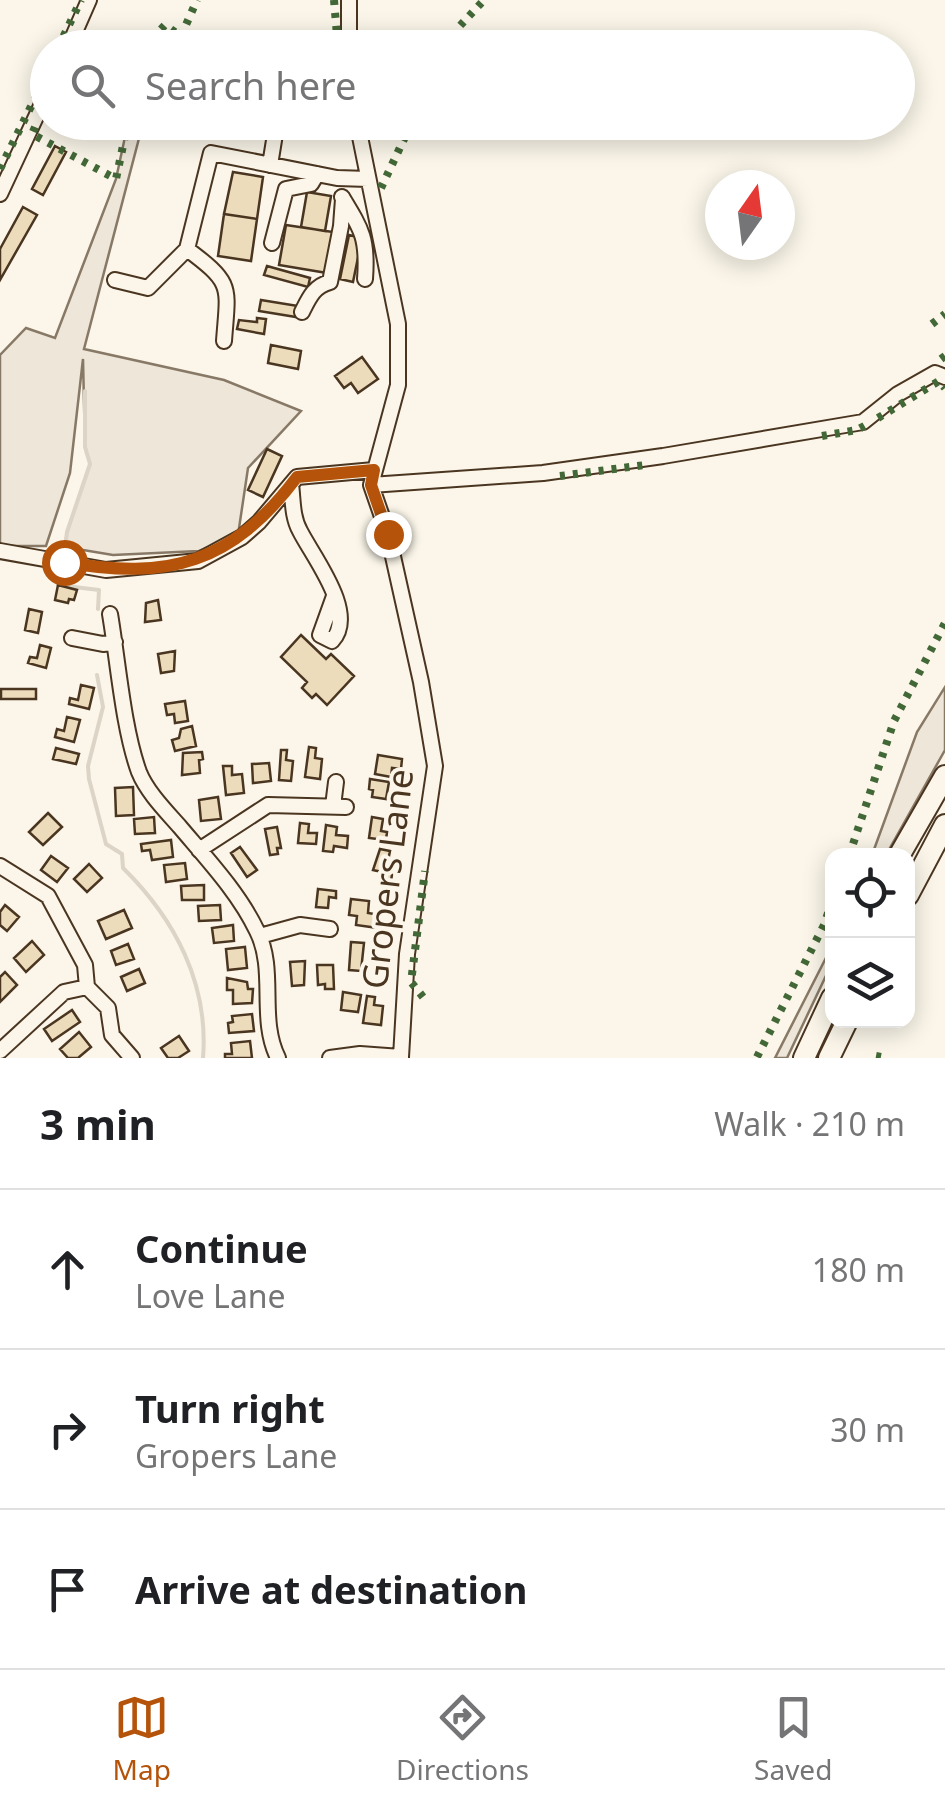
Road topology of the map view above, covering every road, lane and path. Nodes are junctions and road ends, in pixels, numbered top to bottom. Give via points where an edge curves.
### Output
1 (90, 0) edge
2 (349, 0) edge
3 (76, 30) edge
4 (349, 30) edge
5 (30, 130) edge
6 (274, 140) edge
7 (360, 140) edge
8 (270, 164) junction
9 (317, 174) junction
10 (337, 178) junction
11 (368, 180) junction
12 (0, 194) edge
13 (343, 199) junction
14 (272, 243) dead end
15 (187, 249) junction
16 (365, 279) dead end
17 (115, 280) dead end
18 (302, 312) dead end
19 (224, 341) dead end
20 (945, 377) edge
21 (372, 477) junction
22 (292, 484) junction
23 (0, 551) edge
24 (334, 596) dead end
25 (110, 614) dead end
26 (72, 638) dead end
27 (115, 642) junction
28 (945, 776) edge
29 (336, 782) dead end
30 (945, 825) edge
31 (904, 848) edge
32 (199, 850) junction
33 (0, 866) edge
34 (915, 882) edge
35 (260, 936) junction
36 (315, 946) dead end
37 (88, 987) junction
38 (825, 1013) edge
39 (405, 1015) dead end
40 (843, 1028) edge
41 (0, 1050) edge
42 (132, 1058) edge
43 (278, 1058) edge
44 (330, 1058) edge
45 (401, 1058) edge
46 (804, 1058) edge
47 (830, 1058) edge

1 - 3 street
2 - 4 street
5 - 12 street
6 - 8 street
7 - 11 street
8 - 9 street
8 - 15 street via 211,153
9 - 10 street
9 - 14 street via 311,184 286,190
10 - 11 street
10 - 13 street
11 - 21 street via 398,324 398,386
13 - 16 street via 368,246
13 - 18 street via 330,282 320,284
15 - 17 street via 148,288
15 - 19 street via 228,289
20 - 21 street via 935,374 898,394 863,422 543,472
21 - 22 street via 297,477
21 - 45 street, Gropers Lane via 434,766 407,954
22 - 23 street via 242,537 198,561 106,570
22 - 24 street via 299,530
25 - 27 street
26 - 27 street
27 - 32 street via 140,774
28 - 31 highway
29 - 32 street via 339,806 268,805
30 - 34 highway
32 - 35 street
33 - 37 street via 48,896 85,965
35 - 36 street via 300,925 323,928
35 - 43 street via 267,1018
37 - 41 street via 64,992
37 - 42 street via 108,1008 112,1035
38 - 46 highway
39 - 45 street
40 - 47 highway
44 - 45 street

